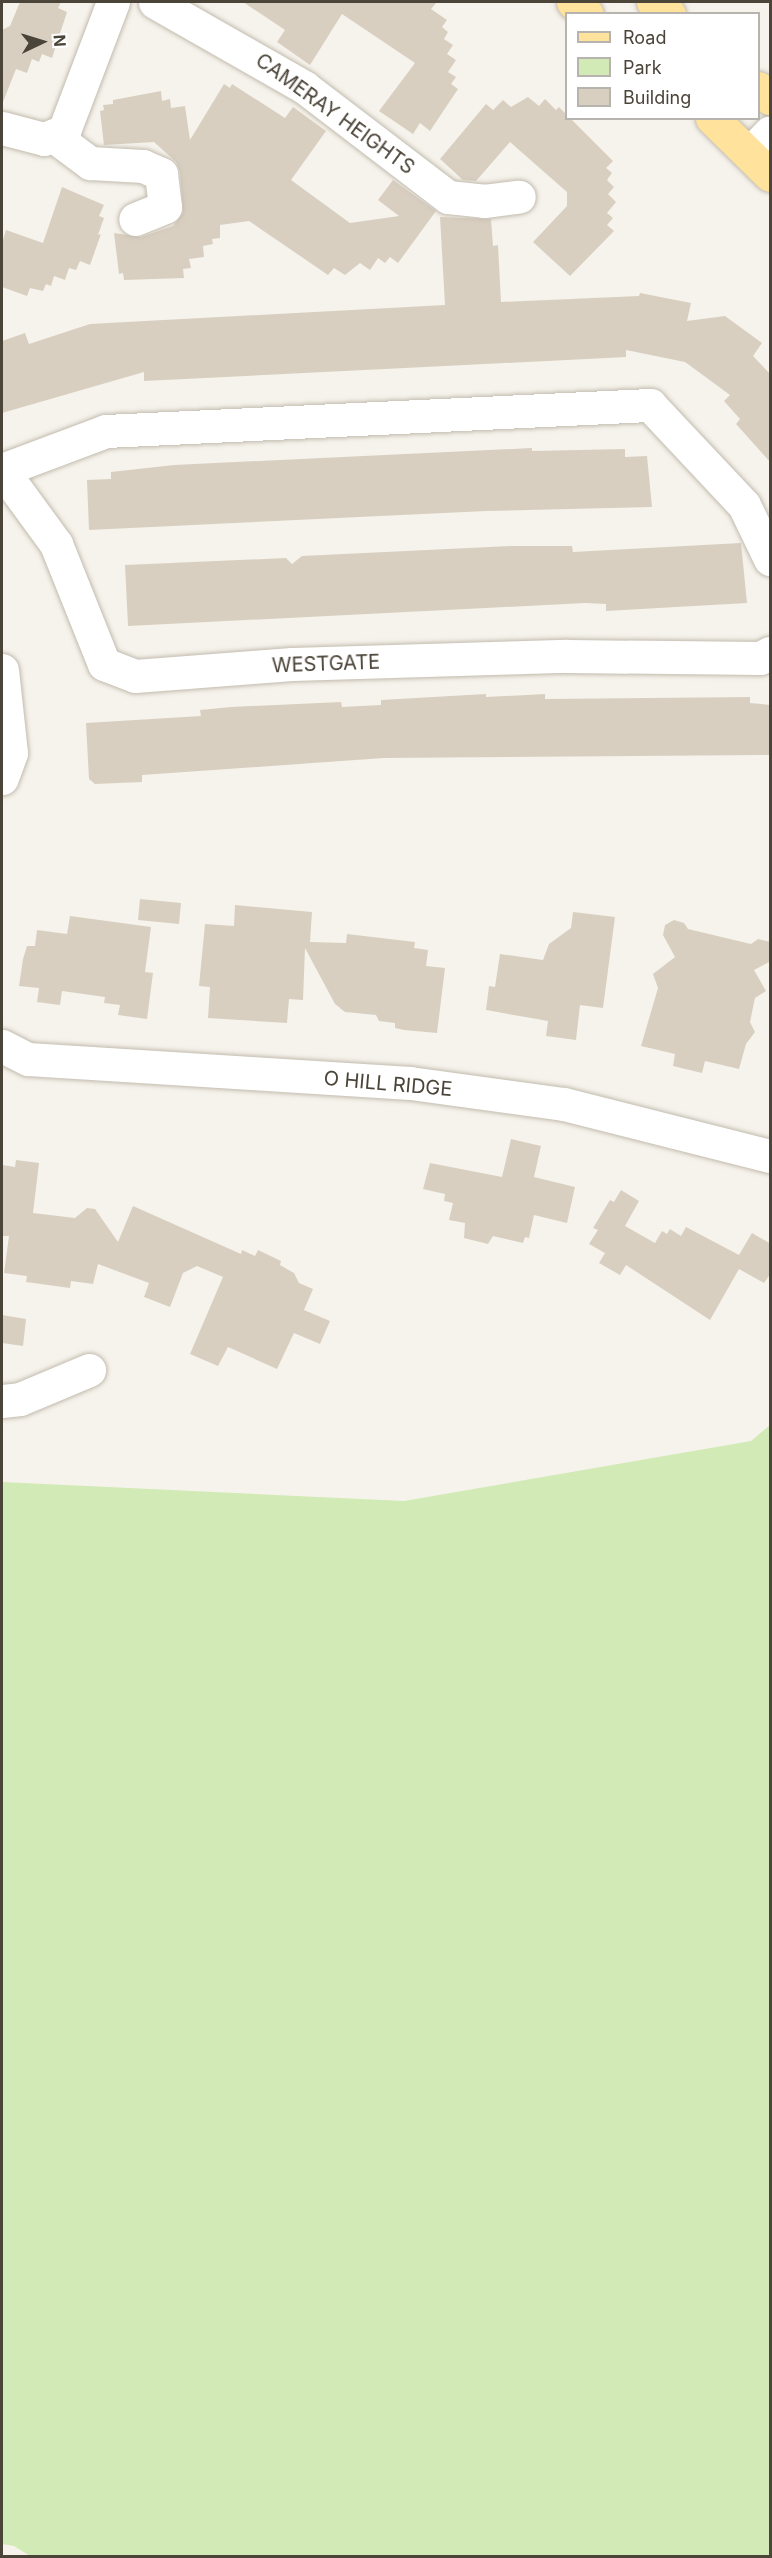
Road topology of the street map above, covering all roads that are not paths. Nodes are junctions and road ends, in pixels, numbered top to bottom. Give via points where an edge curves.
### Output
1 (113, 2) edge
2 (155, 2) edge
3 (573, 2) edge
4 (653, 2) edge
5 (585, 12) edge
6 (666, 12) edge
7 (715, 120) edge
8 (2, 128) edge
9 (55, 137) junction
10 (763, 154) edge
11 (519, 197) dead end
12 (135, 219) dead end
13 (2, 470) edge
14 (771, 559) edge
15 (771, 653) edge
16 (2, 670) edge
17 (2, 778) edge
18 (2, 1046) edge
19 (771, 1156) edge
20 (89, 1370) dead end
21 (2, 1401) edge

1 - 9 street via 64,131
2 - 11 street, CAMERAY HEIGHTS via 304,87 448,196 484,201
3 - 5 main road
4 - 6 main road
7 - 10 main road
8 - 9 street via 44,139
9 - 12 street via 90,163 143,166 161,174 165,207
13 - 14 street, WESTGATE via 106,431 650,405 744,505
13 - 15 street, WESTGATE via 56,544 104,664 135,676 304,664 567,656 760,658
16 - 17 street via 11,753
18 - 19 street, O HILL RIDGE via 28,1059 410,1083 564,1104
20 - 21 street via 20,1399

